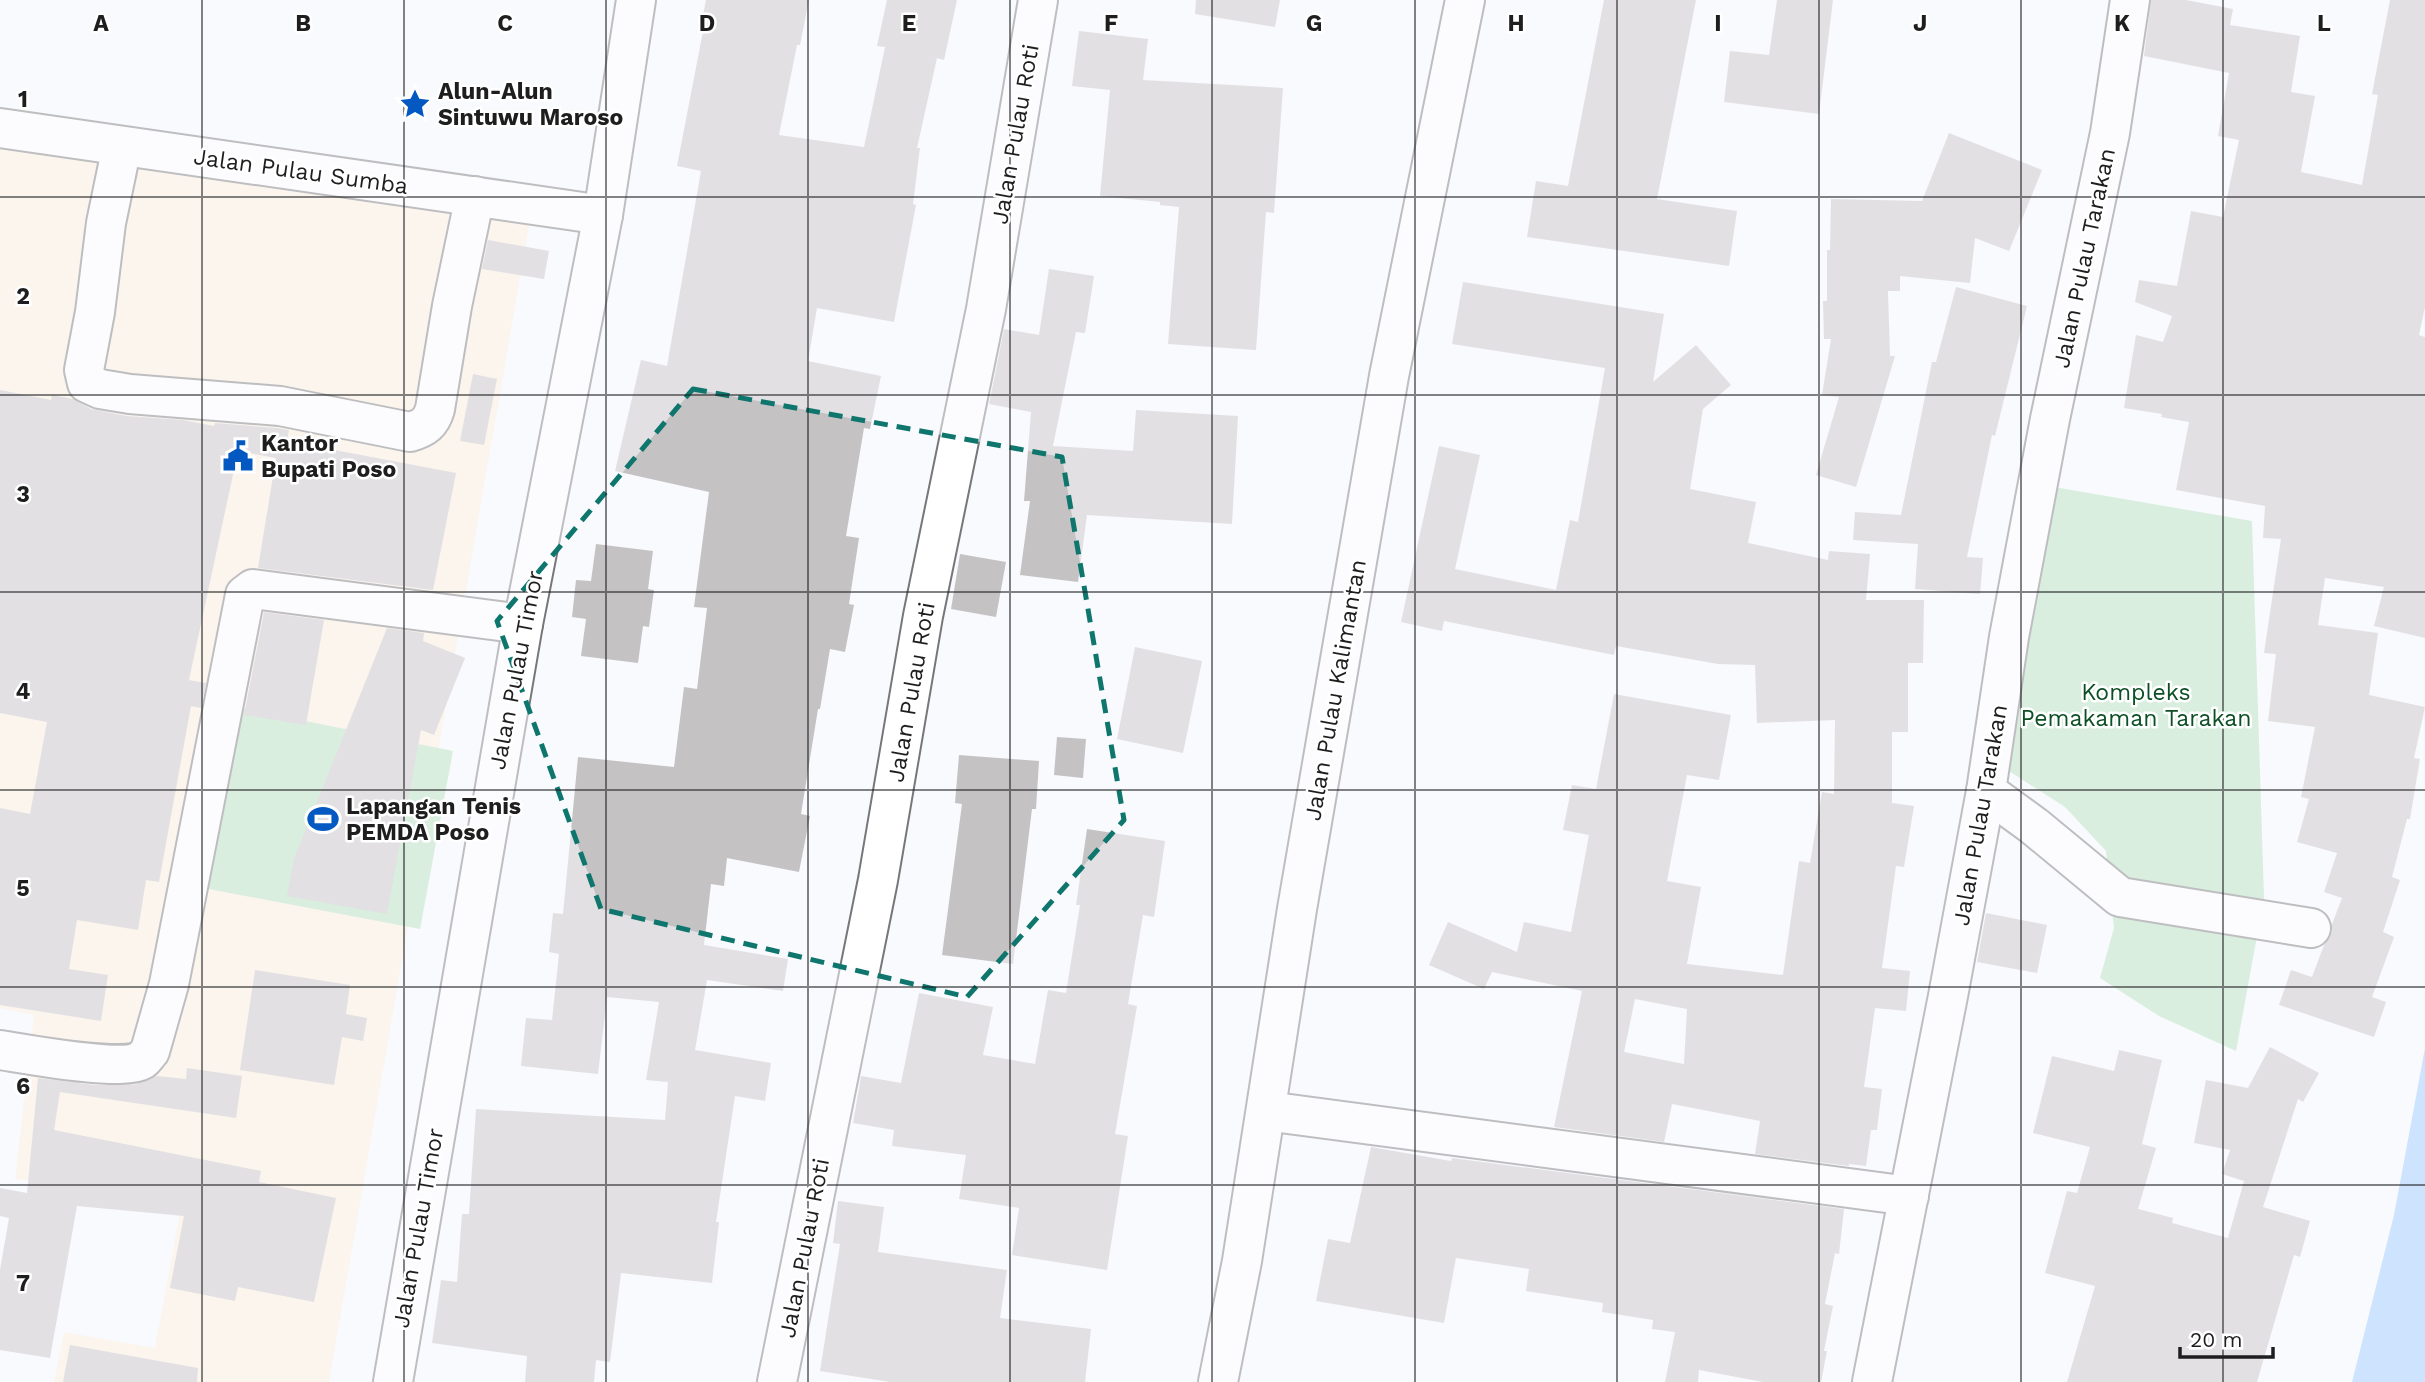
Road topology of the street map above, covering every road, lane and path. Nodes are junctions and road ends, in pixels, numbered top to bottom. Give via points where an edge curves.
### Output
1 (636, 0) edge
2 (1038, 0) edge
3 (1465, 0) edge
4 (2130, 0) edge
5 (0, 128) edge
6 (122, 146) junction
7 (475, 196) junction
8 (603, 215) junction
9 (523, 624) junction
10 (1986, 790) junction
11 (2311, 928) dead end
12 (0, 1050) edge
13 (1266, 1111) junction
14 (1909, 1196) junction
15 (393, 1382) edge
16 (777, 1382) edge
17 (1218, 1382) edge
18 (1872, 1382) edge

1 - 8 street, Jalan Pulau Timor
2 - 16 street, Jalan Pulau Roti via 986,309
3 - 13 street, Jalan Pulau Kalimantan via 1388,376
4 - 10 street, Jalan Pulau Tarakan via 2098,196 2011,623
5 - 6 street, Jalan Pulau Sumba
6 - 7 street, Jalan Pulau Sumba
6 - 7 street via 84,370 87,383 130,394 280,406 410,432 422,428 432,420 435,409
7 - 8 street, Jalan Pulau Sumba
8 - 9 street, Jalan Pulau Timor
9 - 12 street via 253,589 248,592 169,984 150,1051 132,1063 102,1063
9 - 15 street, Jalan Pulau Timor
10 - 11 street via 2120,897
10 - 14 street, Jalan Pulau Tarakan
13 - 14 street
13 - 17 street, Jalan Pulau Kalimantan
14 - 18 street, Jalan Pulau Tarakan

